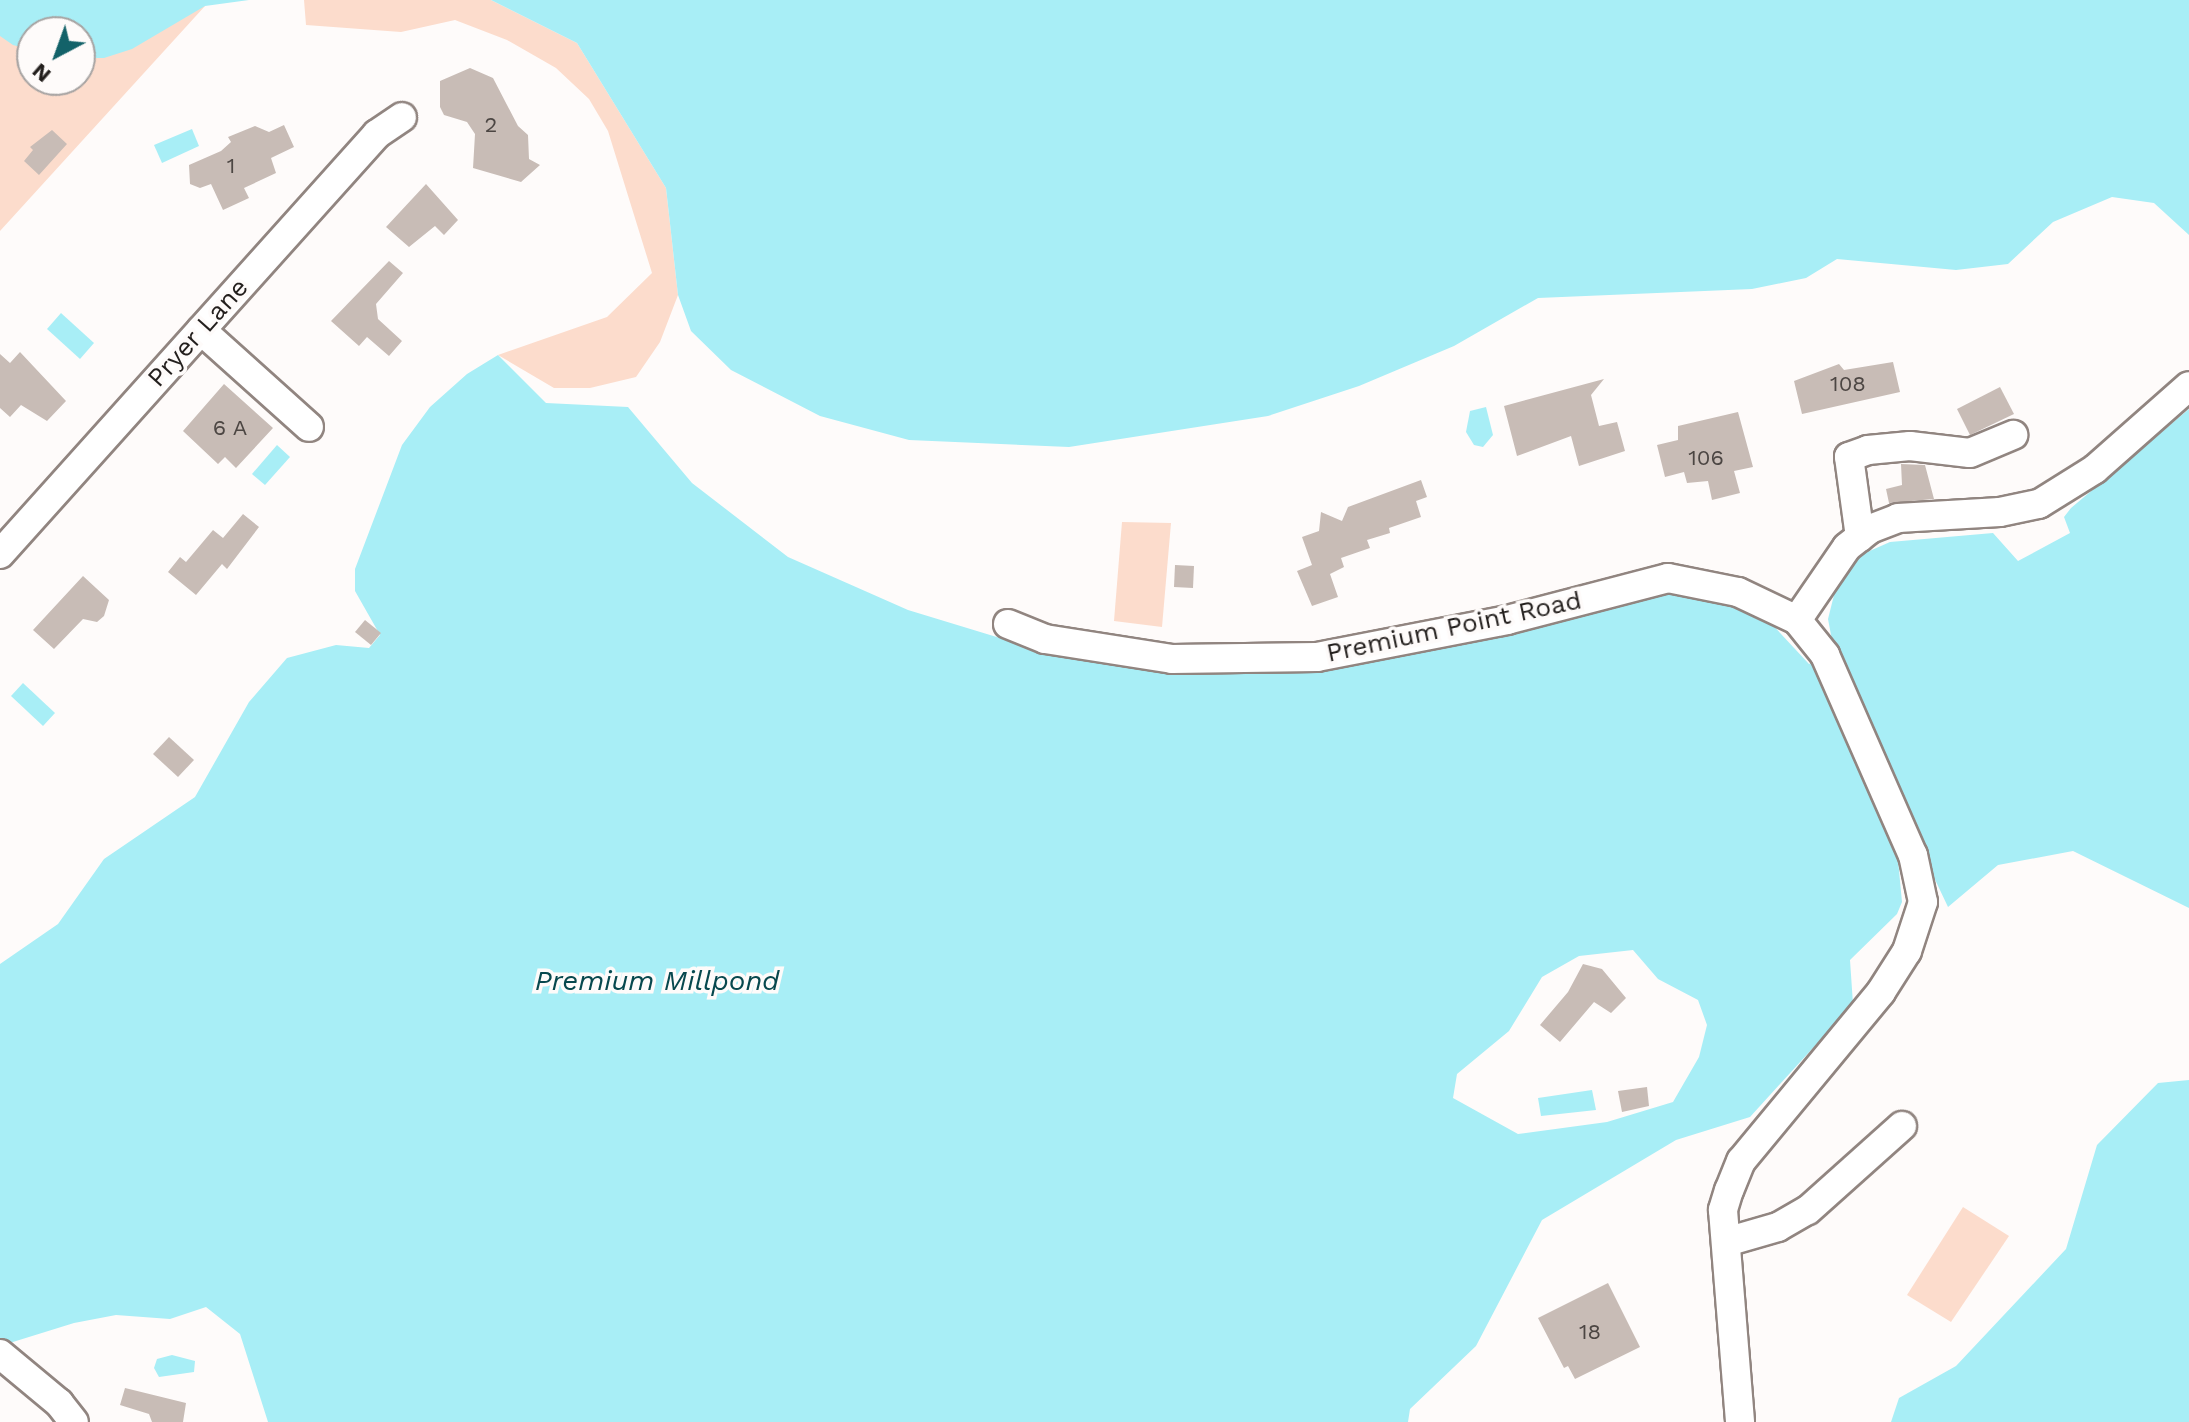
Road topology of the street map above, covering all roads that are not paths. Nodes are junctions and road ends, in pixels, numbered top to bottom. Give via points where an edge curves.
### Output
1 (402, 117) dead end
2 (201, 330) junction
3 (2189, 386) edge
4 (309, 427) dead end
5 (2013, 435) dead end
6 (1860, 537) junction
7 (0, 554) edge
8 (1797, 620) junction
9 (1008, 624) dead end
10 (1902, 1126) dead end
11 (1726, 1242) junction
12 (0, 1354) edge
13 (74, 1422) edge
14 (1740, 1422) edge

1 - 2 street, Pryer Lane via 377,134
2 - 4 street
2 - 7 street, Pryer Lane
3 - 6 street via 2095,469 2039,504 2000,512 1898,518
5 - 6 street via 1970,453 1910,446 1849,457
6 - 8 street via 1847,547
8 - 9 street, Premium Point Road via 1738,592 1668,578 1507,620 1317,657 1172,659 1045,639
8 - 11 street, Premium Point Road via 1825,655 1913,855 1923,902 1907,951 1881,992 1741,1161 1723,1210
10 - 11 street via 1808,1210 1778,1227
11 - 14 street, Premium Point Road
12 - 13 street

